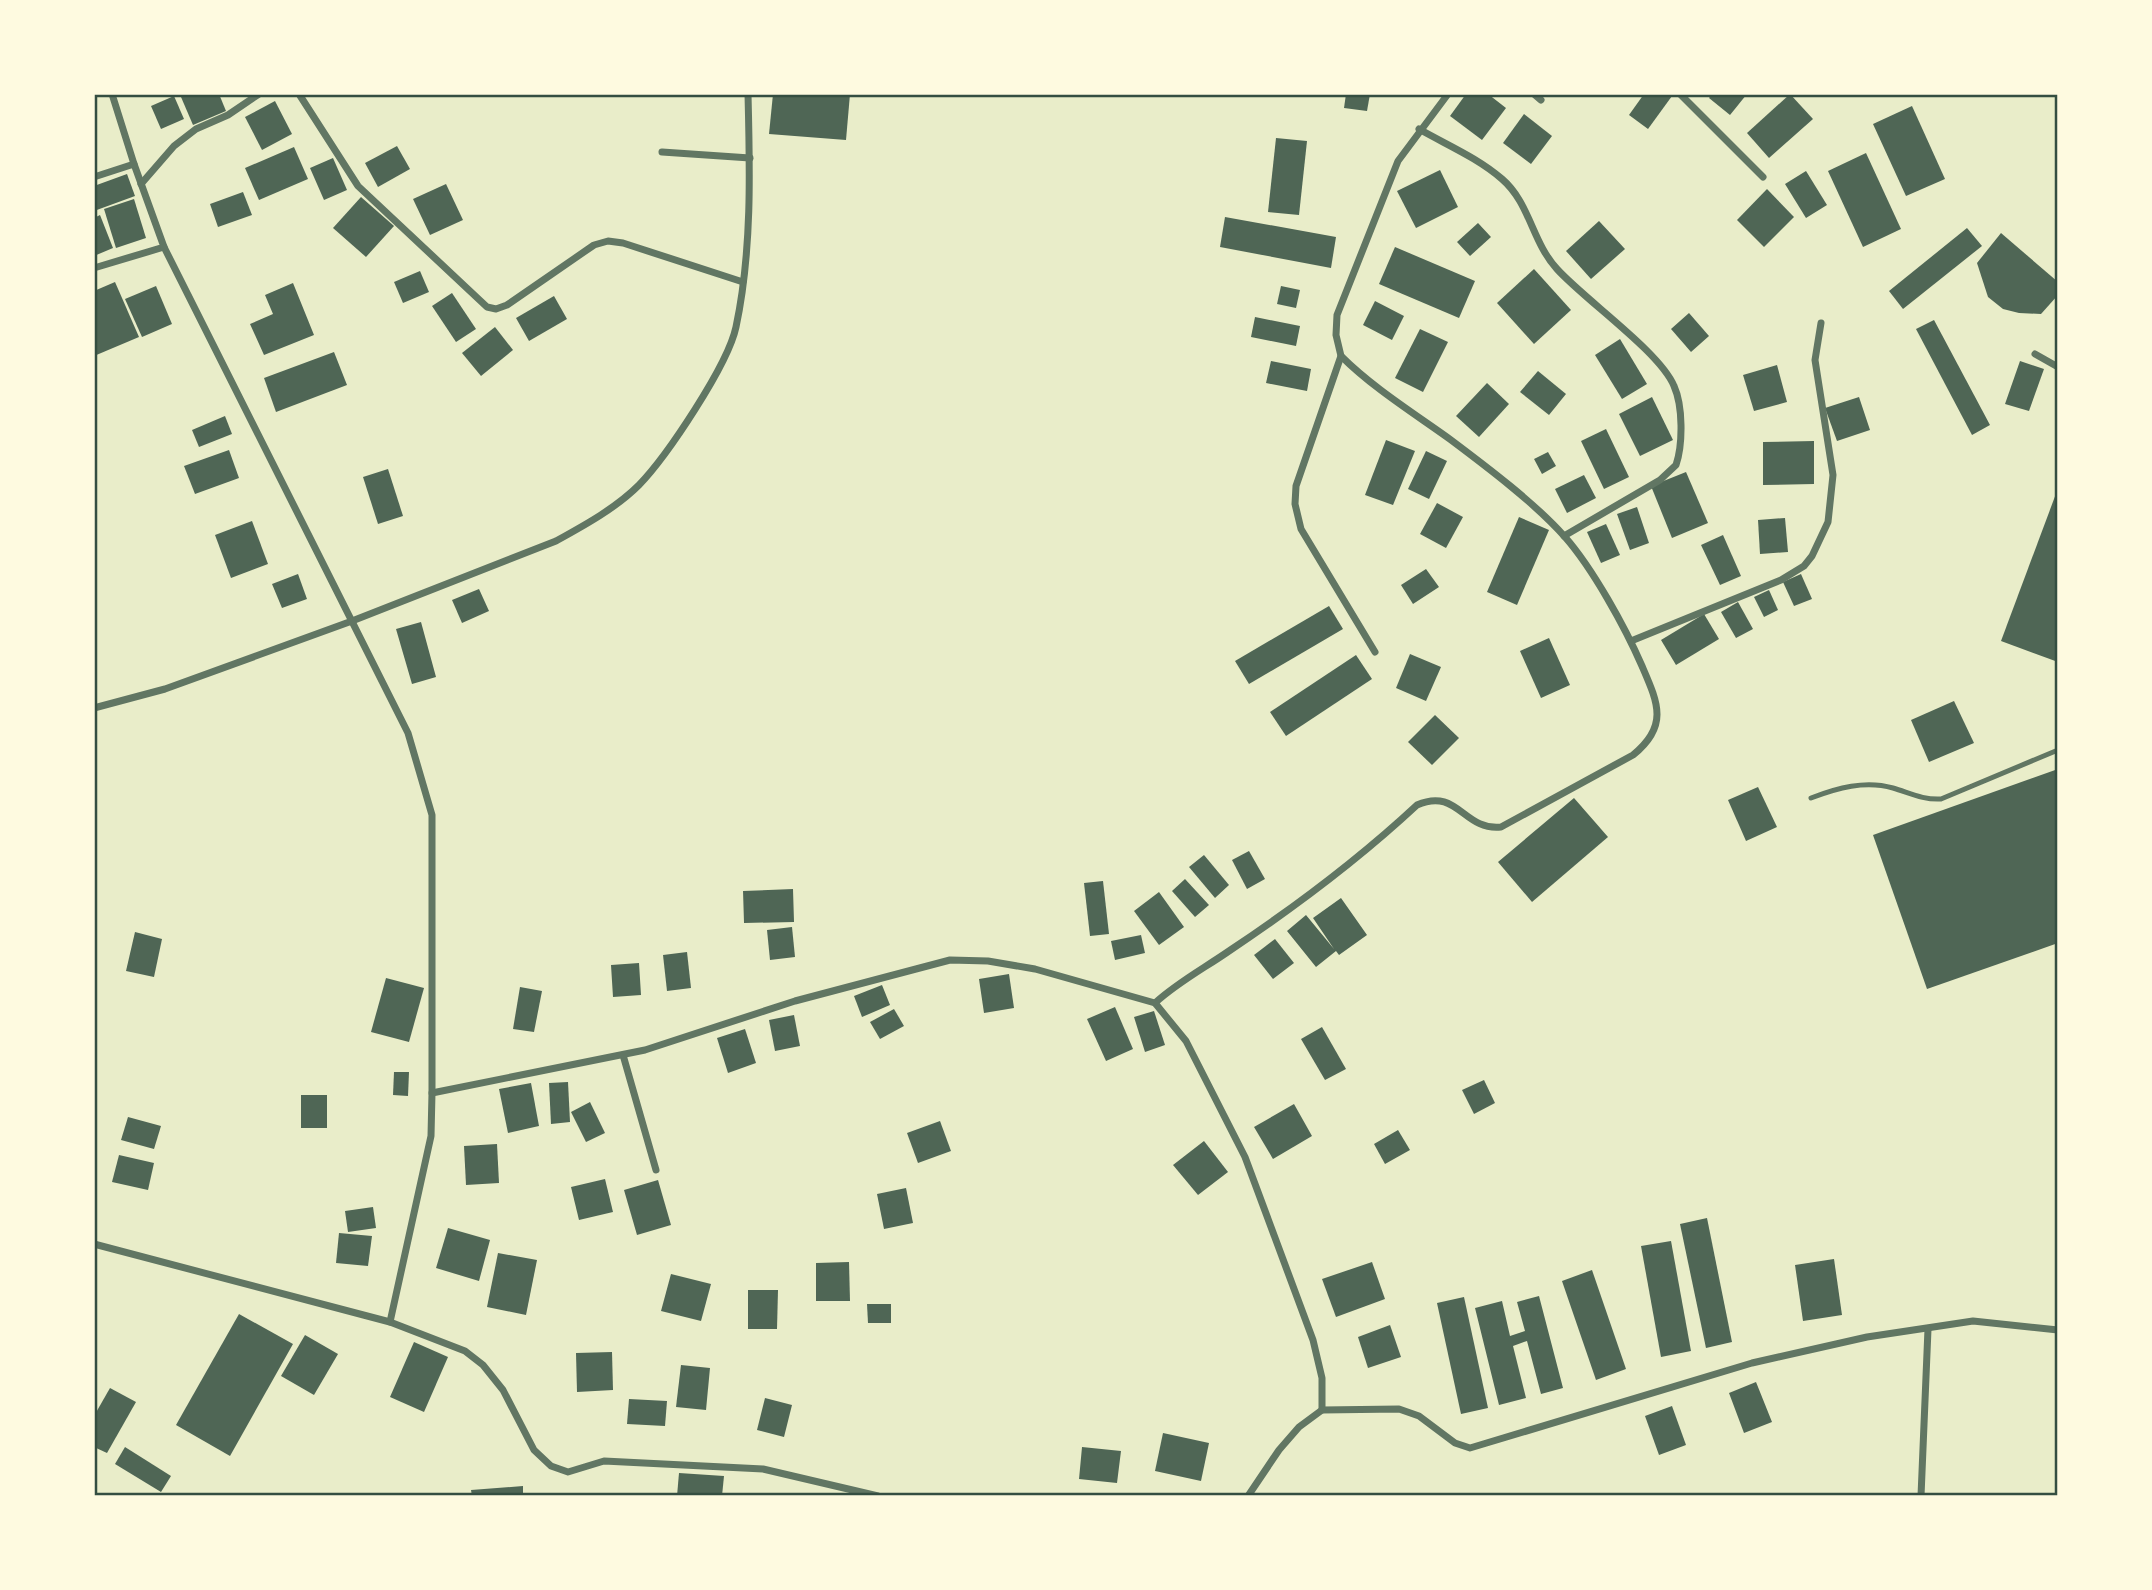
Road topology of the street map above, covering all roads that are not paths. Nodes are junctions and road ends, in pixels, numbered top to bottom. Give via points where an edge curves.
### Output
1 (113, 94) edge
2 (260, 94) edge
3 (299, 94) edge
4 (748, 94) edge
5 (1448, 94) edge
6 (1680, 94) edge
7 (1419, 129) junction
8 (662, 152) dead end
9 (750, 158) junction
10 (134, 164) junction
11 (94, 177) edge
12 (1763, 177) dead end
13 (141, 184) junction
14 (164, 247) junction
15 (94, 268) edge
16 (743, 282) junction
17 (1821, 323) dead end
18 (2035, 354) dead end
19 (1341, 356) junction
20 (2057, 367) edge
21 (1564, 536) junction
22 (352, 621) junction
23 (1631, 641) junction
24 (1375, 652) dead end
25 (94, 708) edge
26 (2057, 750) edge
27 (1811, 798) dead end
28 (1155, 1003) junction
29 (623, 1055) junction
30 (432, 1093) junction
31 (656, 1170) dead end
32 (94, 1244) edge
33 (390, 1322) junction
34 (1928, 1329) junction
35 (2057, 1330) edge
36 (1322, 1410) junction
37 (878, 1496) edge
38 (1248, 1496) edge
39 (1921, 1496) edge

1 - 10 street
2 - 13 street via 196,129 174,146
3 - 16 street via 358,186 487,307 507,305 594,245 608,241
4 - 9 street
5 - 7 street
6 - 12 street
7 - 19 street via 1398,161 1337,315
7 - 21 street via 1504,181 1518,197 1541,249 1557,269 1659,364 1674,385 1679,401 1676,465 1660,480
8 - 9 street
9 - 16 street
10 - 11 street
10 - 13 street
13 - 14 street
14 - 15 street
14 - 22 street
16 - 22 street via 736,330 696,410 640,484 556,541
17 - 23 street via 1815,360 1833,475 1828,522 1812,556 1781,580
18 - 20 street
19 - 21 street via 1480,462
19 - 24 street via 1296,486 1294,504 1301,529
21 - 23 street
22 - 25 street via 165,689
22 - 30 street via 408,733 432,815
23 - 28 street via 1655,696 1658,716 1646,744 1633,755 1501,827 1473,822 1450,802 1416,805 1337,874 1175,984
26 - 27 lane via 1941,799 1927,800 1864,784
28 - 29 street via 1035,969 950,960 794,1001
28 - 36 street via 1186,1041 1245,1157 1313,1340 1322,1378
29 - 30 street
29 - 31 street
30 - 33 street via 431,1136
32 - 33 street
33 - 37 street via 465,1351 483,1365 503,1390 534,1450 551,1466 568,1472 604,1461 763,1469
34 - 35 street via 1973,1321
34 - 36 street via 1891,1332 1752,1363 1470,1448 1455,1444 1419,1416 1399,1409
34 - 39 street
36 - 38 street via 1279,1450

